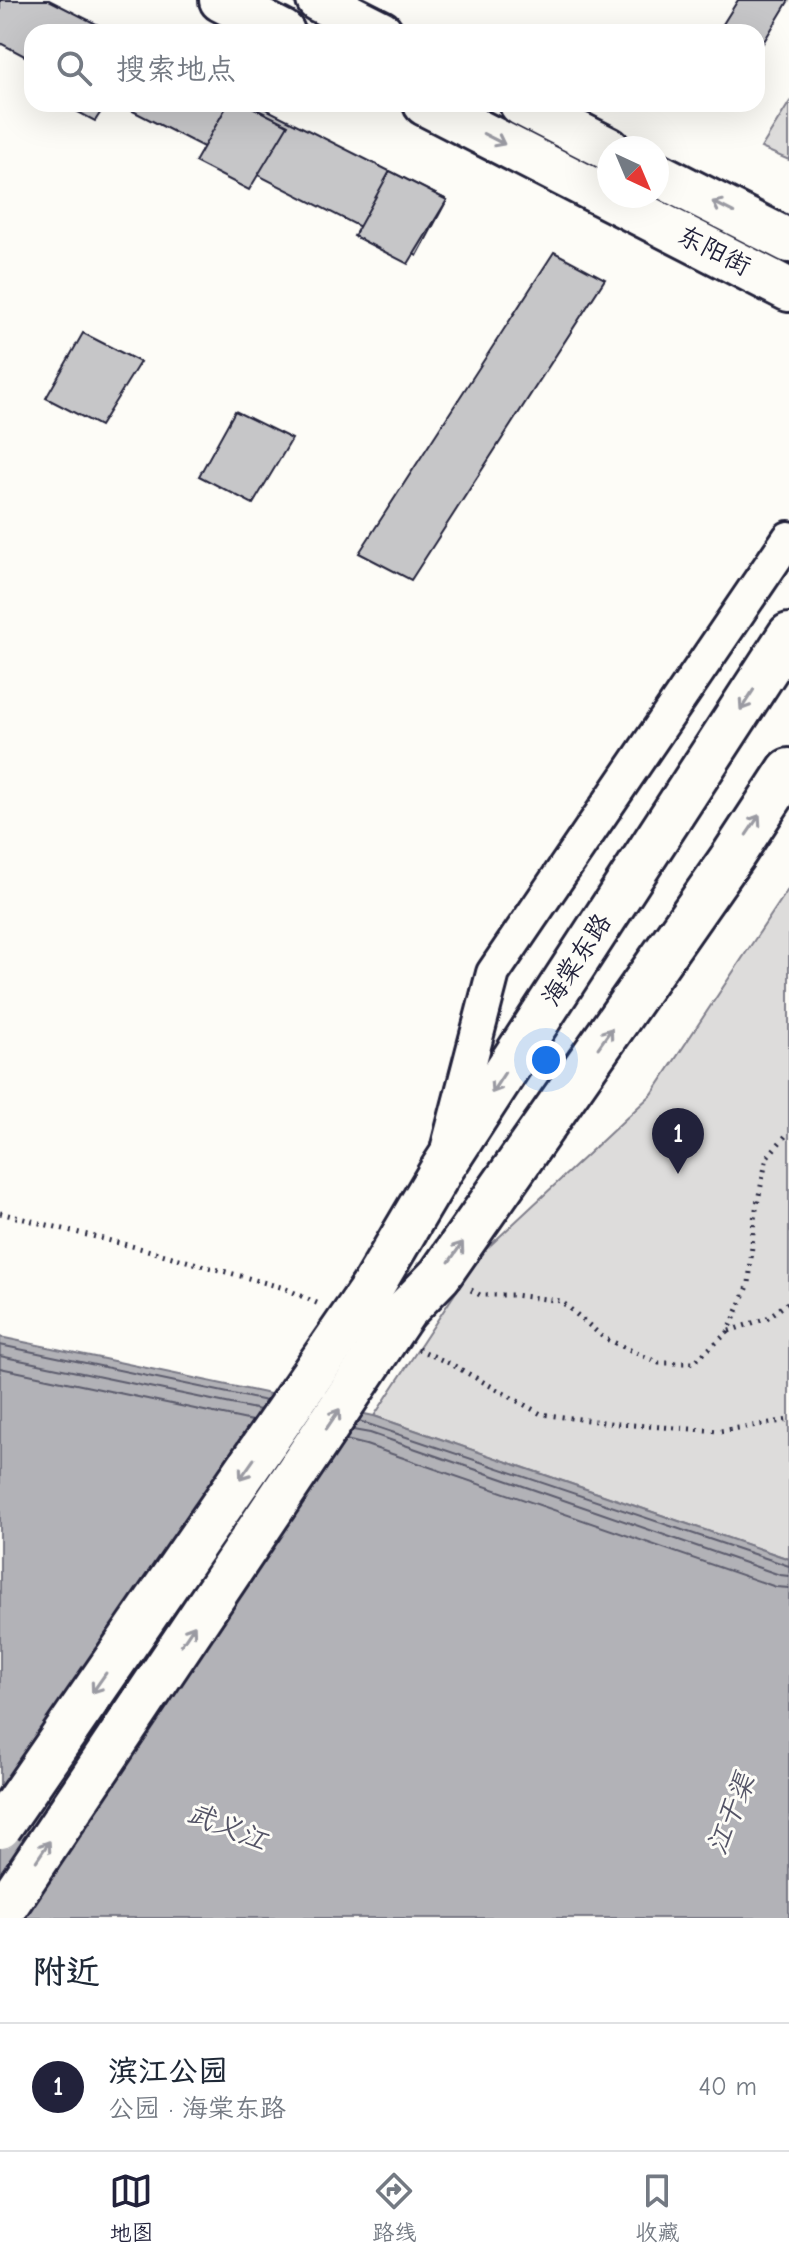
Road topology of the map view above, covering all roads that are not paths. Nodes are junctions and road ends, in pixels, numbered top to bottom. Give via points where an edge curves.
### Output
1 (221, 0) edge
2 (318, 0) edge
3 (268, 24) edge
4 (365, 24) edge
5 (441, 112) edge
6 (537, 112) edge
7 (597, 143) edge
8 (669, 180) edge
9 (789, 241) edge
10 (789, 290) edge
11 (789, 538) edge
12 (789, 635) edge
13 (789, 770) edge
14 (442, 1169) junction
15 (388, 1300) junction
16 (0, 1827) edge
17 (0, 1915) edge

1 - 3 main road
2 - 4 main road
5 -> 10 main road, 东阳街
6 - 7 main road
9 -> 8 main road, 东阳街
11 - 14 lane via 493,973
12 -> 14 main road, 海棠东路
15 -> 13 main road via 440,1275
14 - 15 main road, 海棠东路
15 -> 16 main road, bridge
17 -> 15 main road, bridge

